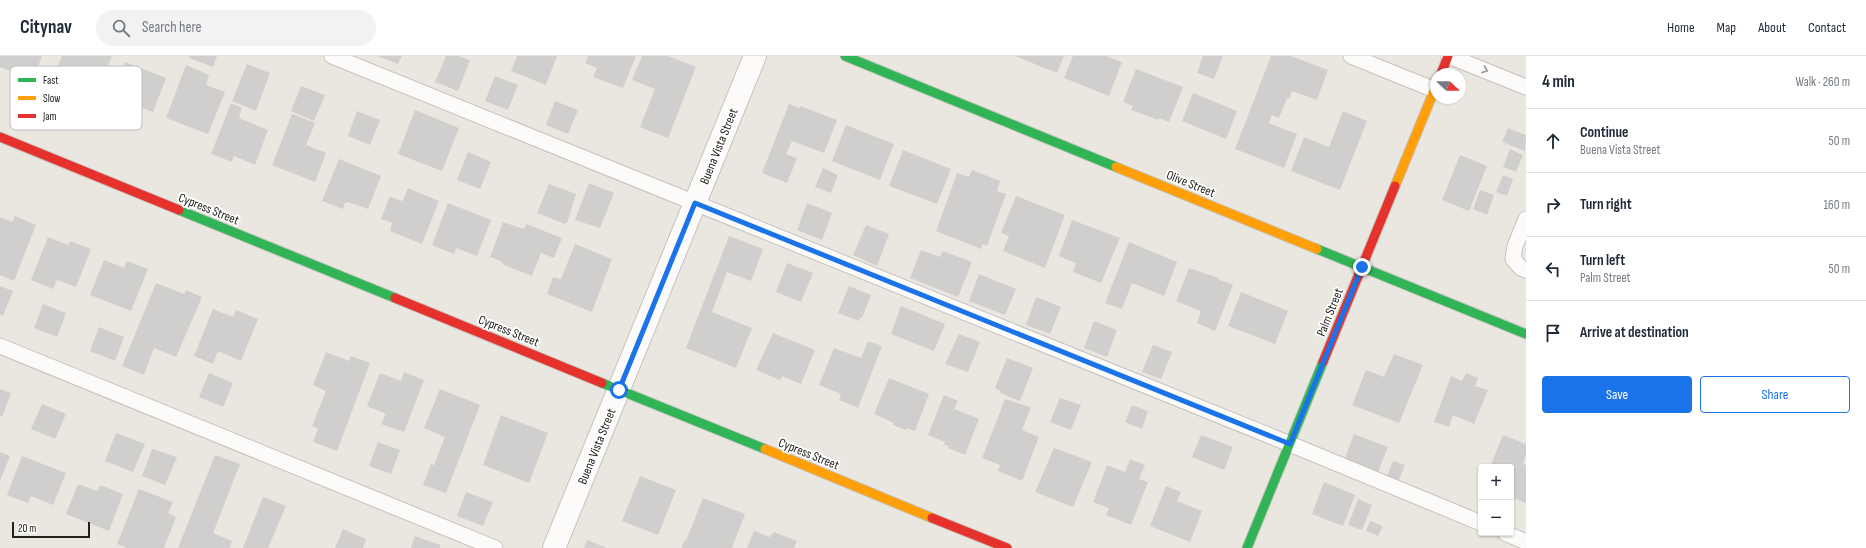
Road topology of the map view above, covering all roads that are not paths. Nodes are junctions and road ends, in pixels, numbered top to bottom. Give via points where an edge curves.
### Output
1 (332, 56) edge
2 (755, 56) edge
3 (845, 56) edge
4 (1351, 56) edge
5 (1448, 56) edge
6 (1443, 68) edge
7 (1430, 86) edge
8 (1526, 87) edge
9 (1430, 100) edge
10 (0, 137) edge
11 (695, 203) junction
12 (1526, 218) edge
13 (1362, 267) junction
14 (1526, 270) edge
15 (1526, 334) edge
16 (0, 346) edge
17 (619, 390) junction
18 (1290, 444) junction
19 (1478, 522) edge
20 (1512, 536) edge
21 (1526, 542) edge
22 (495, 548) edge
23 (554, 548) edge
24 (1007, 548) edge
25 (1247, 548) edge

1 - 11 lane
2 - 11 street, Buena Vista Street
3 - 13 street, Olive Street
4 - 7 lane
5 - 6 street
5 -> 8 lane
9 - 13 street, Palm Street
10 - 17 street, Cypress Street
11 - 17 street, Buena Vista Street
11 - 18 lane
12 - 14 lane via 1515,246 1513,259
13 - 15 street, Olive Street
13 - 18 street, Palm Street
16 - 22 lane
17 - 23 street, Buena Vista Street
17 - 24 street, Cypress Street
18 - 19 lane
18 - 25 street, Palm Street
20 - 21 lane

